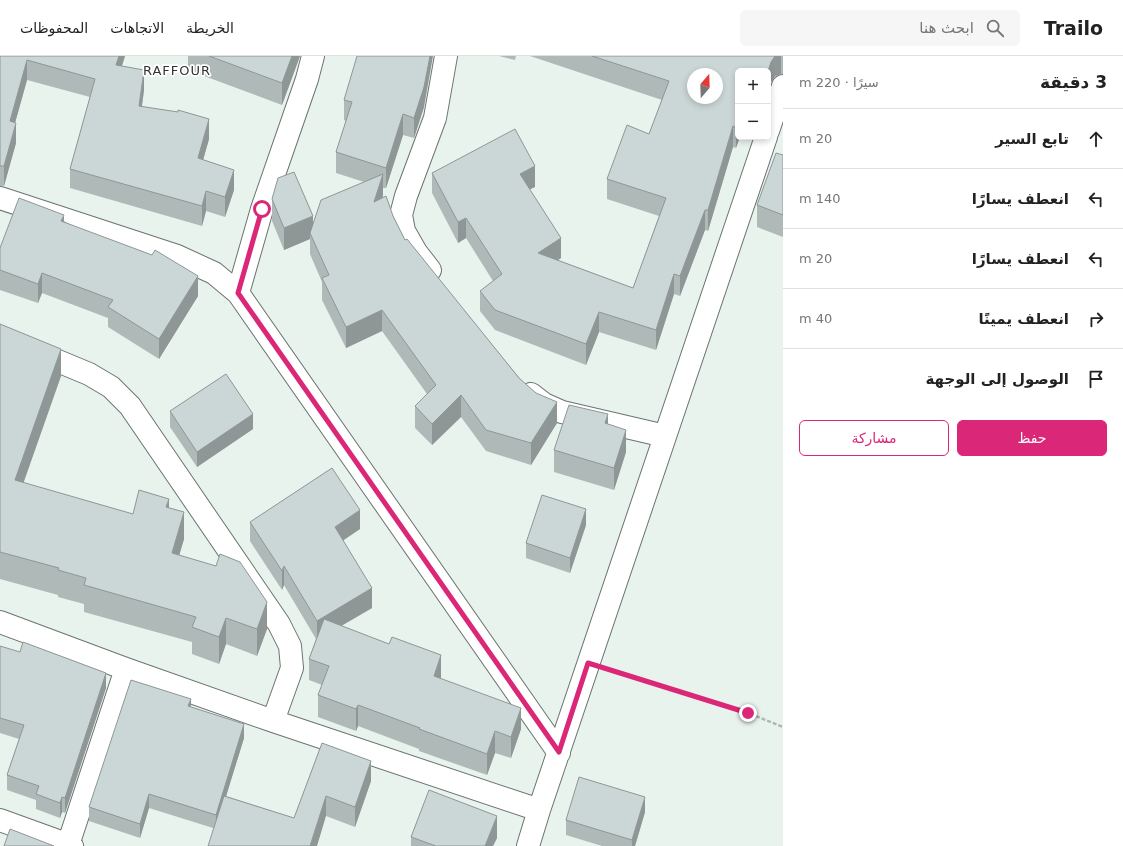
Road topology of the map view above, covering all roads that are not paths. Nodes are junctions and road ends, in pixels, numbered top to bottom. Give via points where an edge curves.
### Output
1 (313, 56) edge
2 (446, 56) edge
3 (783, 86) edge
4 (771, 122) edge
5 (765, 140) edge
6 (0, 198) edge
7 (440, 283) edge
8 (238, 293) junction
9 (0, 337) edge
10 (519, 380) edge
11 (665, 436) junction
12 (0, 622) edge
13 (126, 669) junction
14 (273, 721) junction
15 (559, 752) junction
16 (539, 810) junction
17 (0, 820) edge
18 (70, 845) edge
19 (528, 846) edge

1 - 8 street via 262,209
2 - 7 street via 435,118 401,215 404,231 416,252
3 - 4 street
5 - 11 street
6 - 8 street via 177,256 214,273
8 - 15 street
9 - 14 street via 89,374 111,387 130,406 279,624 290,646 292,668
10 - 11 street via 544,404 562,412
11 - 15 street
12 - 13 street
13 - 14 street
13 - 18 street
14 - 16 street
15 - 16 street
16 - 19 street
17 - 18 street

